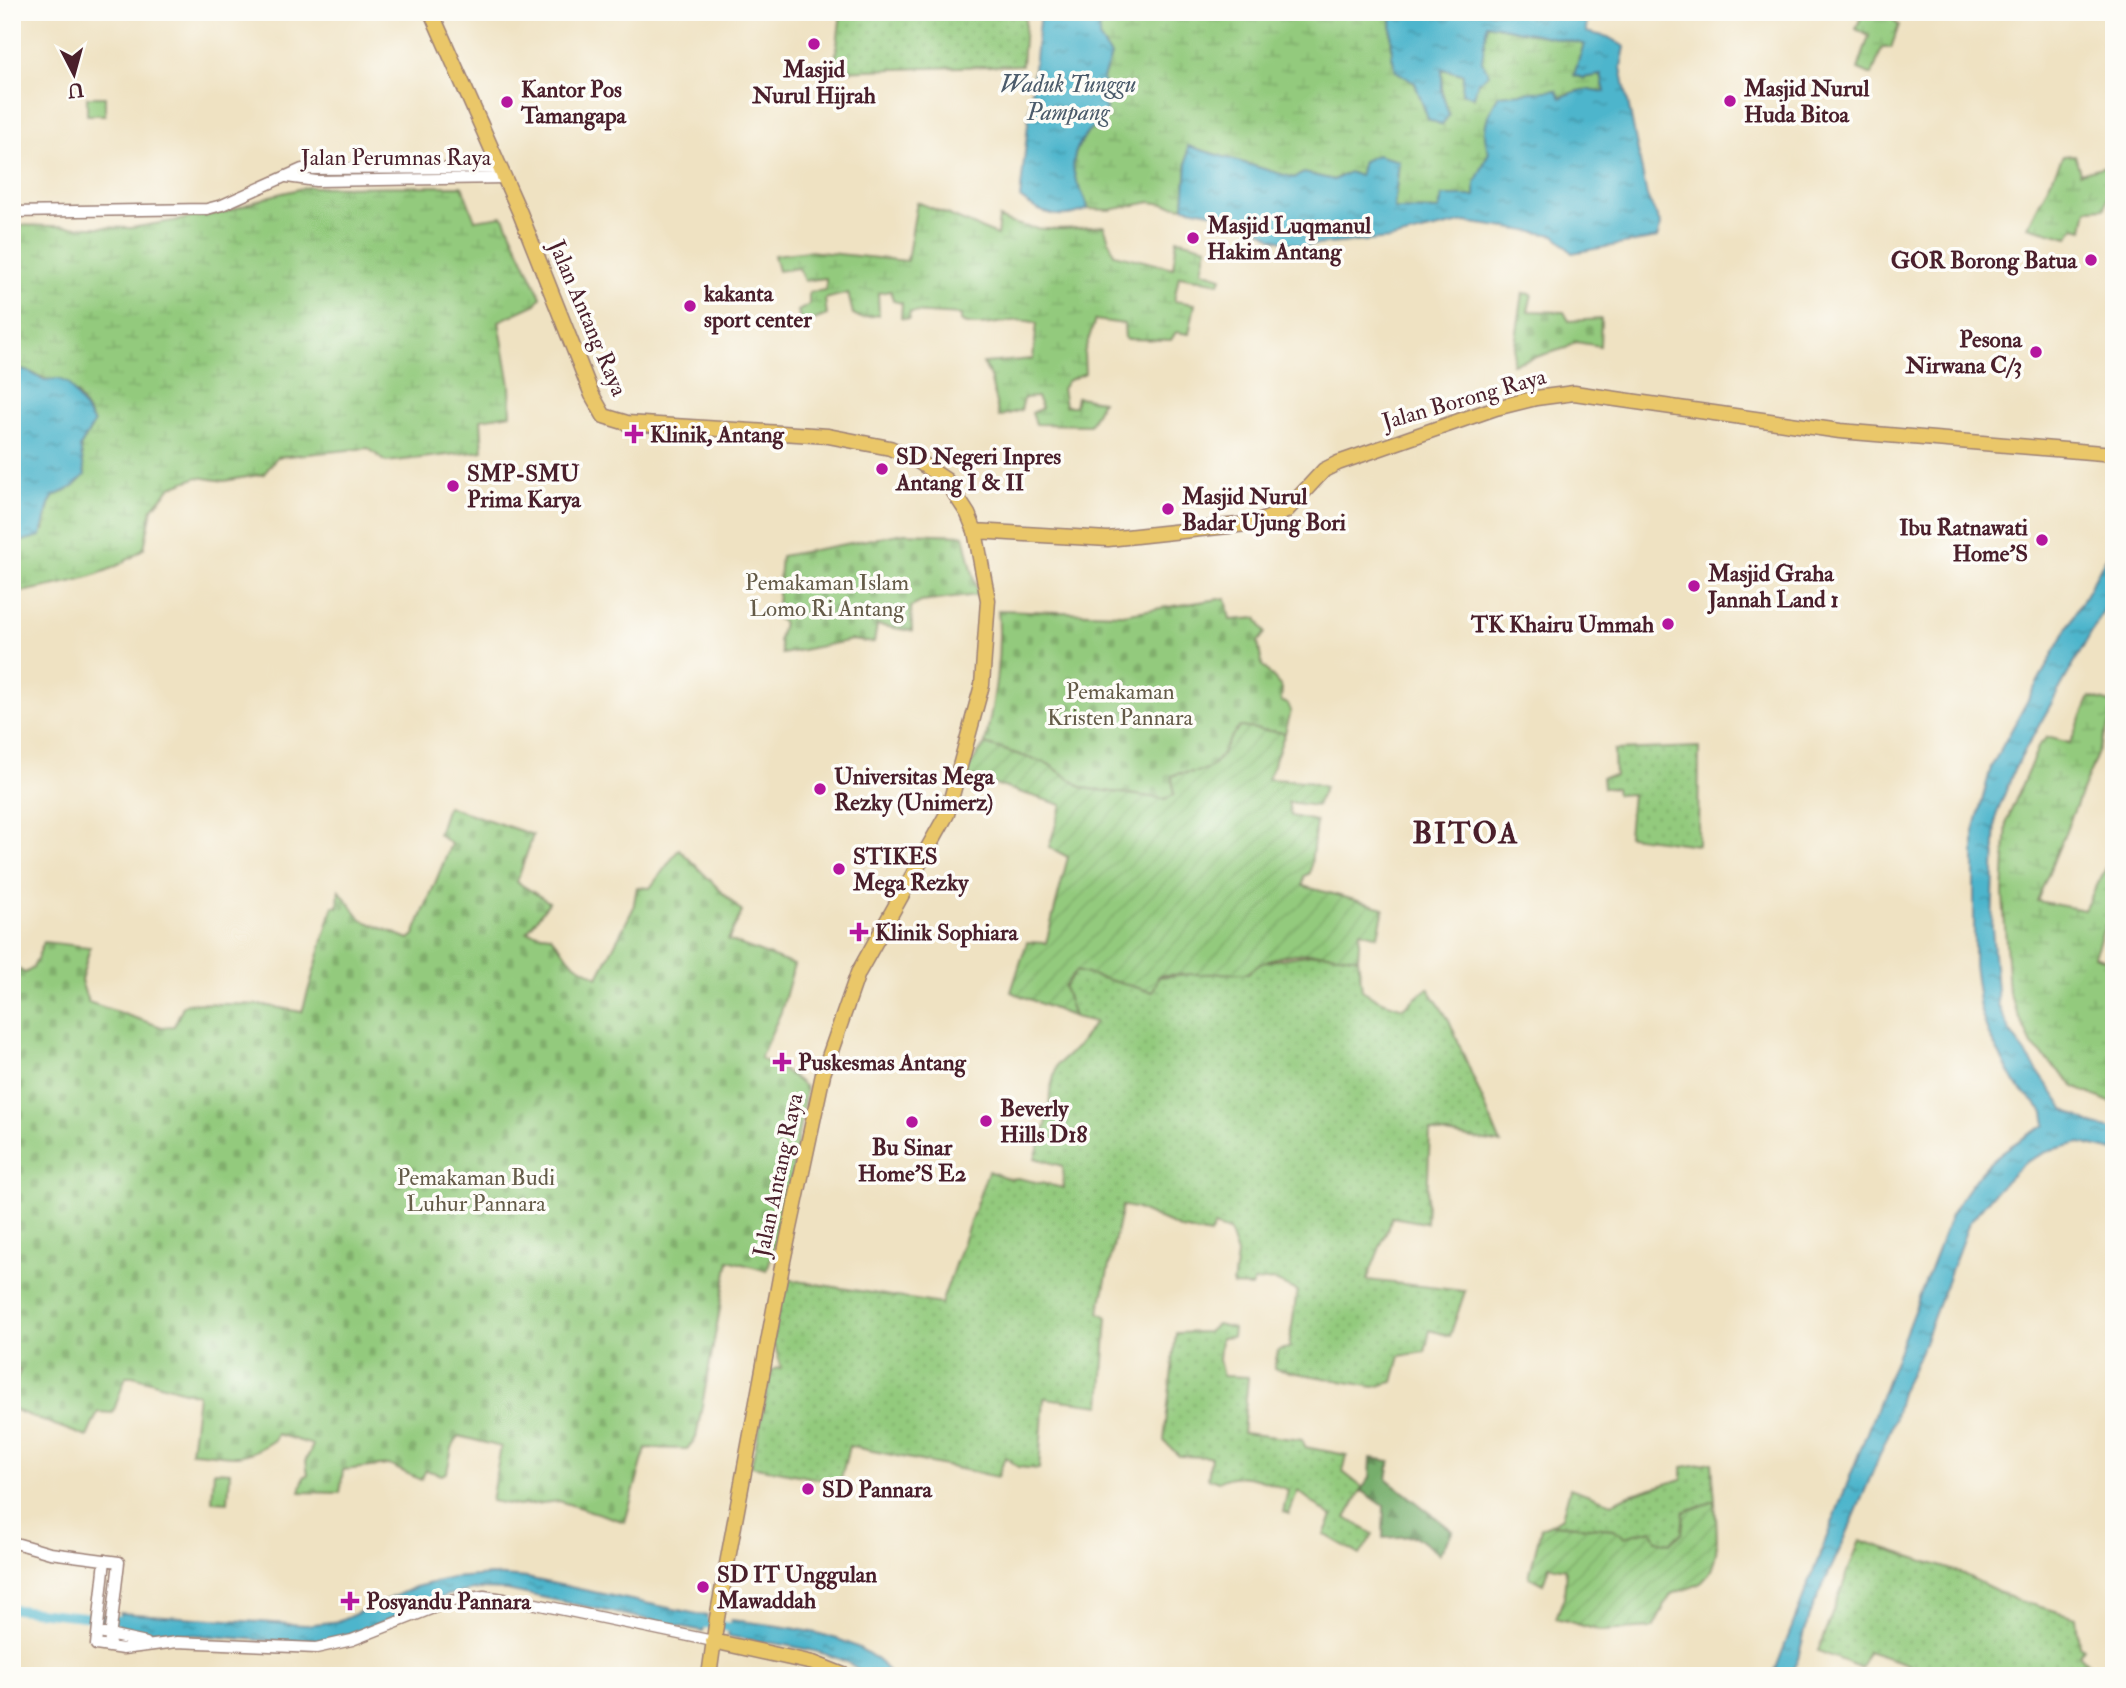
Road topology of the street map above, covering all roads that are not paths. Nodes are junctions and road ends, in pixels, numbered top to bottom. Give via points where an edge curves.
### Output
1 (431, 12) edge
2 (502, 173) junction
3 (12, 212) edge
4 (2114, 454) edge
5 (975, 531) junction
6 (12, 1542) edge
7 (105, 1560) junction
8 (97, 1633) junction
9 (110, 1634) junction
10 (713, 1641) junction
11 (148, 1644) junction
12 (109, 1647) junction
13 (709, 1676) edge
14 (846, 1676) edge

1 - 2 main road
2 - 3 street, Jalan Perumnas Raya via 302,169 206,209
2 - 5 main road, Jalan Antang Raya via 592,395 607,418 636,424 807,434 890,448 946,480
4 - 5 main road, Jalan Borong Raya via 1840,431 1560,394 1496,408 1329,466 1293,505 1266,520 1118,539
5 - 10 main road, Jalan Antang Raya via 988,600 977,715 944,821 858,973 823,1074 783,1261
6 - 7 street
7 - 8 street
7 - 9 street via 119,1562
8 - 9 street
8 - 12 street via 96,1645
9 - 11 street
9 - 12 street
10 - 11 street via 531,1602 484,1597 451,1601 352,1640 316,1648
10 - 13 main road, Jalan Antang Raya
10 - 14 main road via 813,1663
11 - 12 street

